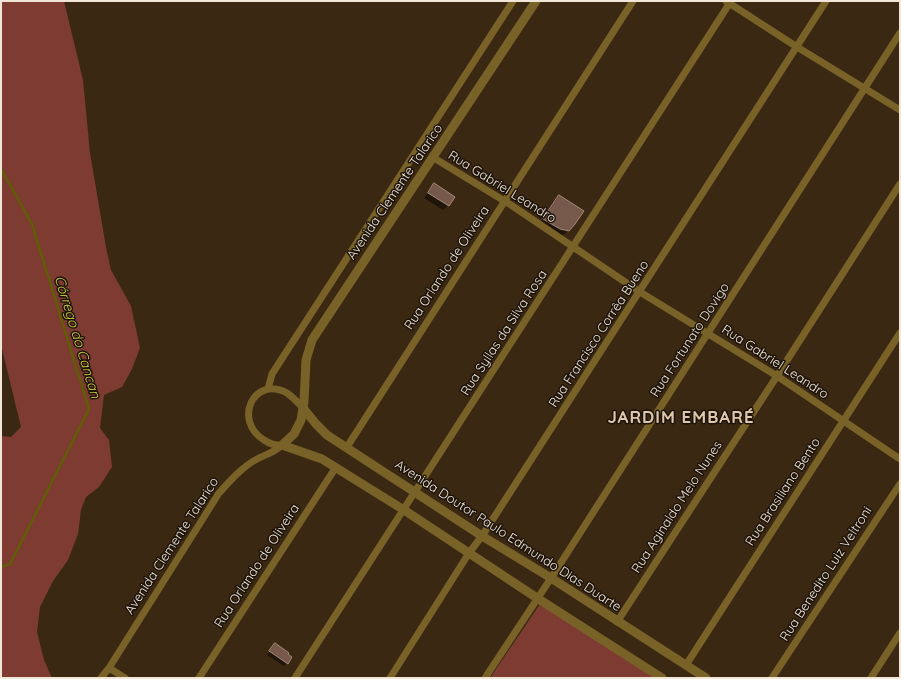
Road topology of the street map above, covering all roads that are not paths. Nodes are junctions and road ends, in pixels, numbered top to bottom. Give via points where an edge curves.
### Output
1 (513, 1) edge
2 (536, 1) edge
3 (633, 1) edge
4 (826, 1) edge
5 (729, 2) edge
6 (900, 33) edge
7 (797, 47) junction
8 (865, 88) junction
9 (900, 110) edge
10 (434, 158) junction
11 (900, 184) edge
12 (505, 202) junction
13 (574, 247) junction
14 (640, 292) junction
15 (709, 333) junction
16 (900, 333) edge
17 (777, 376) junction
18 (268, 389) junction
19 (303, 408) junction
20 (843, 420) junction
21 (282, 445) junction
22 (347, 447) junction
23 (900, 459) edge
24 (336, 467) junction
25 (900, 484) edge
26 (415, 492) junction
27 (404, 510) junction
28 (482, 536) junction
29 (470, 553) junction
30 (551, 578) junction
31 (537, 598) junction
32 (617, 622) junction
33 (900, 633) edge
34 (686, 665) junction
35 (109, 668) junction
36 (101, 678) edge
37 (125, 678) edge
38 (199, 678) edge
39 (295, 678) edge
40 (390, 678) edge
41 (485, 678) edge
42 (662, 678) edge
43 (706, 678) edge
44 (772, 678) edge
45 (871, 678) edge

1 - 18 street, Avenida Clemente Talarico via 272,374
2 - 10 street, Avenida Clemente Talarico
3 - 12 street, Rua Orlando de Oliveira
4 - 7 street, Rua Francisco Corrêa Bueno
5 - 7 street
5 - 13 street, Rua Syllas da Silva Rosa
6 - 8 street, Rua Fortunato Dovigo
7 - 8 street
7 - 14 street, Rua Francisco Corrêa Bueno
8 - 9 street
8 - 15 street, Rua Fortunato Dovigo
10 - 12 street, Rua Gabriel Leandro
10 - 19 street, Avenida Clemente Talarico via 312,340 306,360
11 - 17 street, Rua Aginaldo Melo Nunes
12 - 13 street, Rua Gabriel Leandro
12 - 22 street, Rua Orlando de Oliveira
13 - 14 street, Rua Gabriel Leandro
13 - 26 street, Rua Syllas da Silva Rosa
14 - 15 street, Rua Gabriel Leandro
14 - 28 street, Rua Francisco Corrêa Bueno
15 - 17 street, Rua Gabriel Leandro
15 - 30 street, Rua Fortunato Dovigo
16 - 20 street, Rua Brasiliano Bento
17 - 20 street, Rua Gabriel Leandro
17 - 32 street, Rua Aginaldo Melo Nunes
18 - 19 street via 292,396
18 - 21 street via 261,391 253,399 248,410 248,421 262,439
19 - 21 street, Avenida Clemente Talarico via 297,430
19 - 22 street, Avenida Doutor Paulo Edmundo Dias Duarte via 327,435
20 - 23 street, Rua Gabriel Leandro
20 - 34 street, Rua Brasiliano Bento
21 - 24 street via 322,459
21 - 35 street, Avenida Clemente Talarico via 257,459 232,478 219,493
22 - 26 street, Avenida Doutor Paulo Edmundo Dias Duarte
24 - 27 street
24 - 38 street, Rua Orlando de Oliveira
25 - 44 street, Rua Benedito Luiz Veltroni
26 - 27 street, Rua Syllas da Silva Rosa
26 - 28 street, Avenida Doutor Paulo Edmundo Dias Duarte
27 - 29 street
27 - 39 street, Rua Syllas da Silva Rosa
28 - 29 street, Rua Francisco Corrêa Bueno
28 - 30 street, Avenida Doutor Paulo Edmundo Dias Duarte
29 - 31 street
29 - 40 street, Rua Francisco Corrêa Bueno
30 - 31 street, Rua Fortunato Dovigo
30 - 32 street, Avenida Doutor Paulo Edmundo Dias Duarte
31 - 41 street, Rua Fortunato Dovigo
31 - 42 street
32 - 34 street, Avenida Doutor Paulo Edmundo Dias Duarte
33 - 45 street
34 - 43 street, Avenida Doutor Paulo Edmundo Dias Duarte
35 - 36 street, Avenida Clemente Talarico
35 - 37 street

